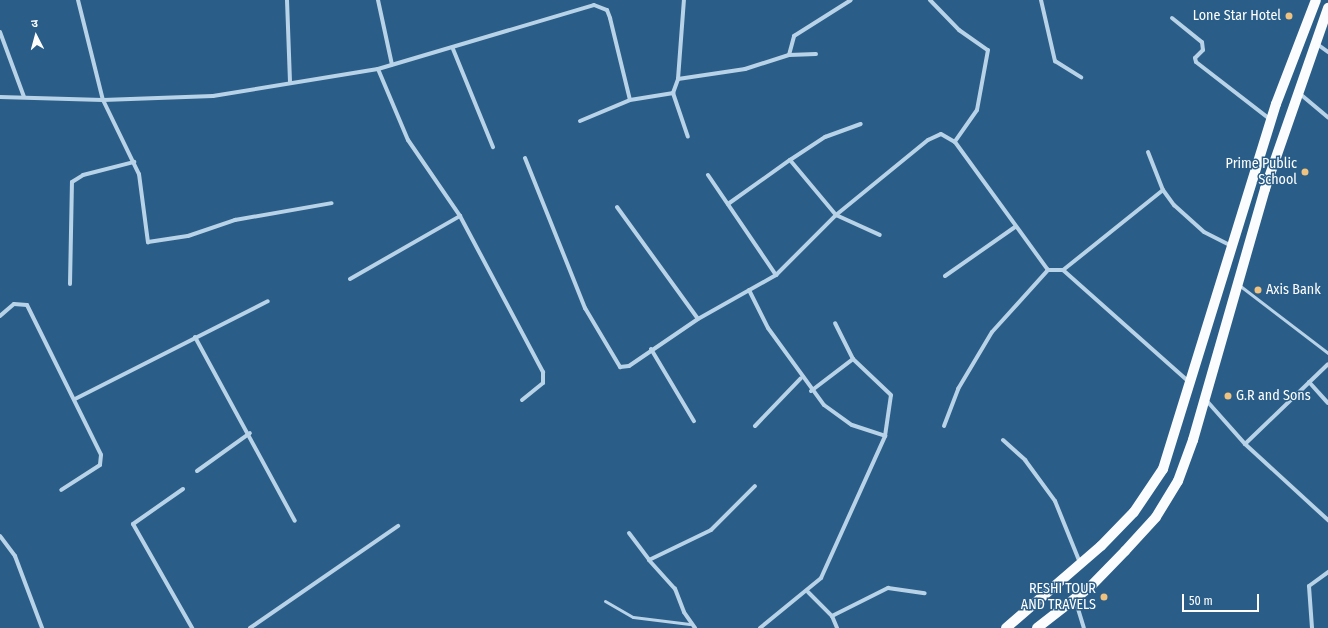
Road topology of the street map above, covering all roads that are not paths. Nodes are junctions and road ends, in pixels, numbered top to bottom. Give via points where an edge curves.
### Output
1 (78, 0) edge
2 (287, 0) edge
3 (378, 0) edge
4 (684, 0) edge
5 (851, 0) edge
6 (930, 0) edge
7 (1040, 0) edge
8 (1316, 0) edge
9 (1328, 8) edge
10 (1172, 18) dead end
11 (0, 32) edge
12 (1314, 41) junction
13 (454, 49) junction
14 (1328, 52) edge
15 (816, 54) dead end
16 (789, 55) junction
17 (392, 65) junction
18 (378, 69) junction
19 (1081, 77) dead end
20 (678, 79) junction
21 (290, 83) junction
22 (1297, 91) junction
23 (673, 93) junction
24 (0, 97) edge
25 (24, 97) junction
26 (103, 100) junction
27 (630, 100) junction
28 (1328, 117) edge
29 (1271, 120) junction
30 (580, 121) dead end
31 (861, 124) dead end
32 (688, 137) dead end
33 (955, 142) junction
34 (493, 147) dead end
35 (1148, 152) dead end
36 (525, 158) dead end
37 (790, 160) junction
38 (134, 162) junction
39 (708, 175) dead end
40 (1163, 190) junction
41 (332, 203) dead end
42 (728, 204) junction
43 (617, 207) dead end
44 (836, 214) junction
45 (460, 216) junction
46 (1014, 227) junction
47 (880, 235) dead end
48 (1233, 246) junction
49 (1048, 270) junction
50 (1063, 270) junction
51 (776, 275) junction
52 (945, 276) dead end
53 (350, 279) dead end
54 (70, 284) dead end
55 (1238, 285) junction
56 (749, 290) junction
57 (268, 301) dead end
58 (0, 316) edge
59 (698, 319) junction
60 (835, 323) dead end
61 (195, 337) junction
62 (651, 349) junction
63 (1328, 353) edge
64 (853, 359) junction
65 (1328, 364) edge
66 (801, 378) junction
67 (1309, 382) junction
68 (1191, 384) junction
69 (811, 391) junction
70 (1204, 398) junction
71 (76, 399) junction
72 (522, 400) dead end
73 (1328, 403) edge
74 (694, 421) dead end
75 (755, 426) dead end
76 (944, 426) dead end
77 (250, 433) junction
78 (884, 436) junction
79 (1003, 440) dead end
80 (1245, 444) junction
81 (197, 471) dead end
82 (755, 486) dead end
83 (183, 489) dead end
84 (61, 490) dead end
85 (1328, 520) edge
86 (295, 521) dead end
87 (398, 526) dead end
88 (629, 533) dead end
89 (0, 536) edge
90 (649, 560) junction
91 (1080, 564) junction
92 (1328, 572) edge
93 (808, 592) junction
94 (925, 593) dead end
95 (1074, 599) junction
96 (605, 601) dead end
97 (832, 616) junction
98 (690, 624) junction
99 (42, 628) edge
100 (192, 628) edge
101 (250, 628) edge
102 (695, 628) edge
103 (760, 628) edge
104 (837, 628) edge
105 (1006, 628) edge
106 (1038, 628) edge
107 (1084, 628) edge
108 (1312, 628) edge

1 - 26 street
2 - 21 street
3 - 17 street
4 - 20 street
5 - 16 street via 794,36
6 - 33 street via 959,30 988,50 977,110
7 - 19 street via 1055,61
8 - 29 main road
9 - 12 main road
10 - 29 street via 1202,42 1203,50 1195,58 1196,62
11 - 25 street
12 - 14 street
12 - 22 main road
13 - 17 street
13 - 27 street via 601,6 610,18
13 - 34 street
15 - 16 street
16 - 20 street via 745,69
17 - 18 street
18 - 21 street
18 - 45 street via 408,140
20 - 23 street
21 - 26 street via 213,96
22 - 28 street
22 - 55 main road
23 - 27 street
23 - 32 street
24 - 25 street
25 - 26 street
26 - 38 street
27 - 30 street
29 - 48 main road
31 - 37 street via 826,137
33 - 44 street via 941,134 928,140
33 - 46 street
35 - 40 street
36 - 62 street via 585,308 612,358 624,367
37 - 42 street
37 - 44 street
38 - 41 street via 145,235 151,243 188,236 235,220
38 - 54 street via 83,175 72,182
39 - 42 street
40 - 48 street via 1198,227
40 - 50 street
42 - 51 street
43 - 59 street
44 - 47 street
44 - 51 street
45 - 53 street
45 - 72 street via 545,376 543,383
46 - 49 street
46 - 52 street
48 - 68 main road
49 - 50 street
49 - 76 street via 979,351 958,389
50 - 68 street
51 - 56 street
55 - 63 lane
55 - 70 main road
56 - 59 street
56 - 66 street
57 - 61 street
58 - 71 street via 14,304 27,305
59 - 62 street
60 - 64 street
61 - 71 street
61 - 77 street
62 - 74 street
64 - 69 street
64 - 78 street via 891,395
65 - 67 street
66 - 69 street
66 - 75 street
67 - 73 street
67 - 80 street
68 - 91 main road via 1163,469 1134,512
69 - 78 street via 844,420
70 - 80 street
70 - 95 main road via 1178,481 1156,517
71 - 84 street via 102,461
77 - 81 street
77 - 86 street
78 - 93 street via 822,578
79 - 91 street via 1025,460 1056,501
80 - 85 street
82 - 90 street via 711,530
83 - 100 street via 133,524
87 - 101 street
88 - 90 street
89 - 99 street via 15,556
90 - 98 street via 675,589
91 - 105 main road
92 - 108 street via 1310,586
93 - 97 street
93 - 103 street
94 - 97 street via 888,588
95 - 106 main road
95 - 107 street
96 - 98 lane via 633,617
97 - 104 street
98 - 102 street

